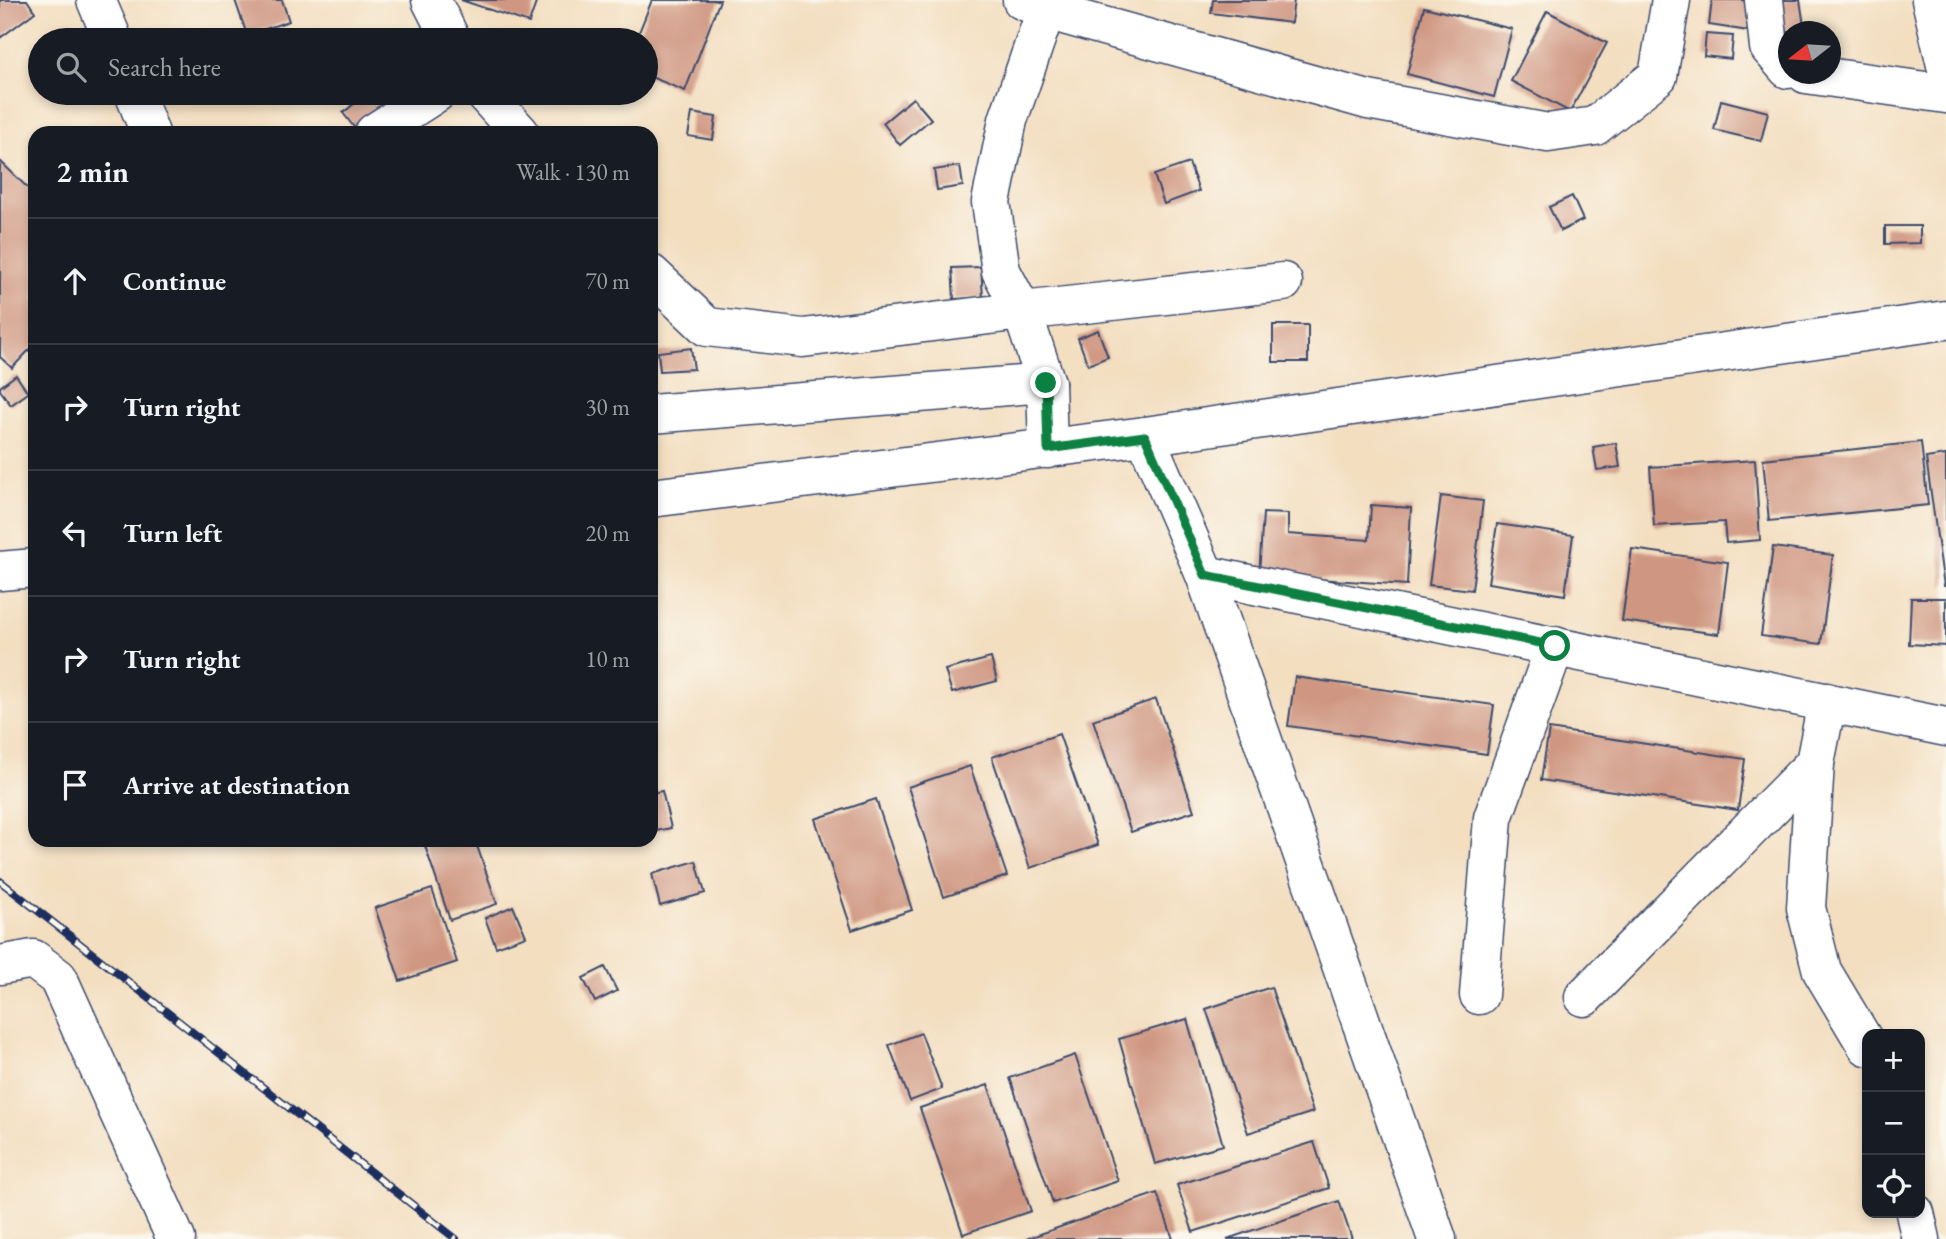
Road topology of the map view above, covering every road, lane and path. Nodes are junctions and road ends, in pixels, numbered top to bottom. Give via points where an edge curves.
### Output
1 (96, 0) edge
2 (431, 0) edge
3 (1671, 0) edge
4 (1764, 0) edge
5 (1931, 0) edge
6 (1034, 5) edge
7 (108, 28) edge
8 (445, 28) edge
9 (1944, 51) edge
10 (1778, 57) edge
11 (1841, 79) edge
12 (1946, 94) edge
13 (139, 105) edge
14 (417, 105) edge
15 (495, 105) edge
16 (147, 126) edge
17 (385, 126) edge
18 (514, 126) edge
19 (658, 281) edge
20 (1283, 282) dead end
21 (1022, 311) junction
22 (1946, 320) edge
23 (1046, 383) junction
24 (658, 413) edge
25 (1145, 436) junction
26 (1048, 449) junction
27 (658, 497) edge
28 (28, 569) edge
29 (0, 571) edge
30 (1205, 575) junction
31 (1555, 646) junction
32 (1827, 702) junction
33 (1946, 727) edge
34 (1815, 763) junction
35 (0, 965) edge
36 (1479, 995) dead end
37 (1584, 997) dead end
38 (1862, 1038) edge
39 (1916, 1218) edge
40 (176, 1239) edge
41 (1437, 1239) edge
42 (1921, 1239) edge

1 - 7 street
2 - 8 street
3 - 6 street via 1658,76 1595,126 1548,133 1368,100
4 - 10 street via 1769,47
5 - 9 street
6 - 21 street via 991,202 1001,271
11 - 12 street
13 - 16 street
14 - 17 street
15 - 18 street
19 - 21 street via 707,327 803,338
20 - 21 street
21 - 23 street
22 - 25 street
23 - 24 street
23 - 26 street
25 - 26 street
25 - 30 street
26 - 27 street
28 - 29 street
30 - 31 street
30 - 41 street
31 - 32 street
31 - 36 street via 1493,818
32 - 33 street
32 - 34 street
34 - 37 street
34 - 38 street via 1806,908 1822,971
35 - 40 street via 33,959 58,978
39 - 42 street

